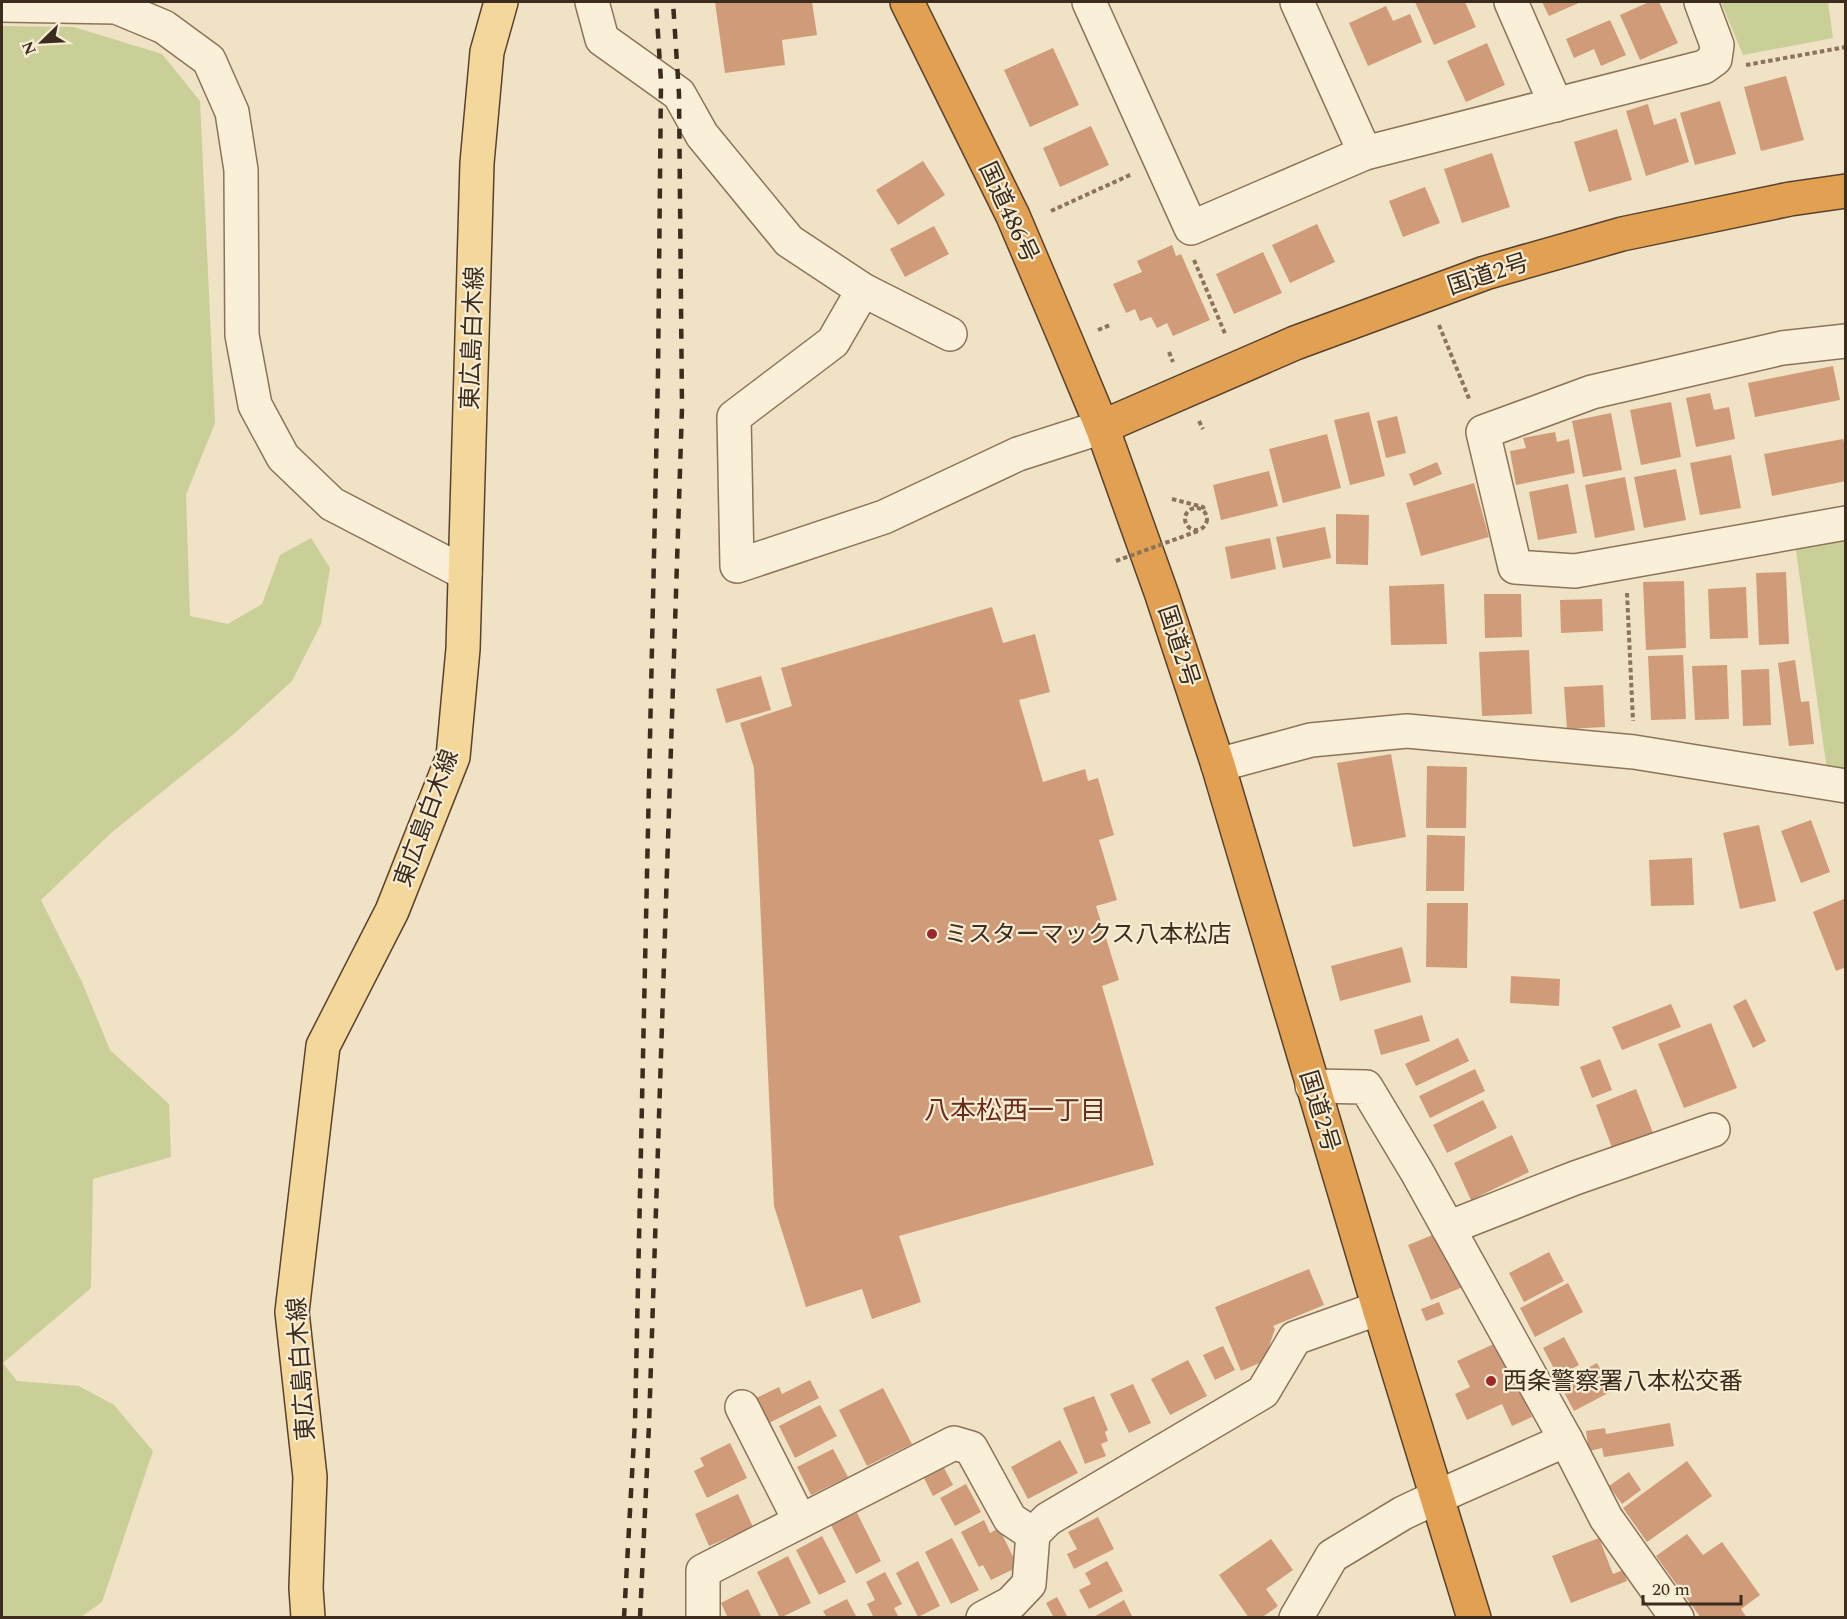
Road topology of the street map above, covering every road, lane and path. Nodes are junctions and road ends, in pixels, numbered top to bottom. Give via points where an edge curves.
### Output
1 (501, 2) edge
2 (592, 2) edge
3 (907, 2) edge
4 (1089, 2) edge
5 (1297, 2) edge
6 (1511, 2) edge
7 (1701, 2) edge
8 (2, 5) edge
9 (1845, 47) edge
10 (1715, 59) junction
11 (1556, 105) junction
12 (1365, 153) junction
13 (1161, 162) junction
14 (1845, 191) edge
15 (1051, 211) dead end
16 (1191, 228) junction
17 (863, 290) junction
18 (1438, 322) dead end
19 (950, 334) dead end
20 (1226, 336) dead end
21 (1845, 341) edge
22 (1102, 427) junction
23 (1483, 432) junction
24 (1172, 499) dead end
25 (1208, 518) junction
26 (1845, 523) edge
27 (1198, 531) junction
28 (1116, 561) dead end
29 (1626, 562) junction
30 (465, 573) junction
31 (1634, 752) junction
32 (1218, 765) junction
33 (1845, 786) edge
34 (1312, 1086) junction
35 (1713, 1130) dead end
36 (1448, 1228) junction
37 (1378, 1308) junction
38 (742, 1407) dead end
39 (1566, 1440) junction
40 (1437, 1497) junction
41 (801, 1521) junction
42 (1033, 1534) junction
43 (309, 1617) edge
44 (704, 1617) edge
45 (983, 1617) edge
46 (1296, 1617) edge
47 (1474, 1617) edge
48 (1677, 1617) edge

1 - 30 main road, 東広島白木線 via 487,52 477,163
2 - 17 street via 603,39 679,94 702,135 789,241
3 - 22 highway, 国道486号 via 1012,216
4 - 13 street
5 - 12 street
6 - 11 street
7 - 10 street via 1717,45
8 - 30 street via 116,7 164,27 209,60 232,112 241,170 242,335 255,405 282,457 332,504
9 - 10 path via 1741,66
10 - 11 street via 1704,67
11 - 12 street
12 - 16 street
13 - 15 path
13 - 16 street
14 - 22 highway, 国道2号 via 1622,234 1485,273 1296,343
16 - 20 path via 1190,250
17 - 19 street
17 - 22 street via 832,342 734,417 737,566 884,517 1018,454
18 - 23 path
21 - 23 street via 1782,348 1592,392
22 - 32 highway, 国道2号
23 - 29 street via 1515,567 1575,571
24 - 25 path via 1203,507
25 - 27 path
25 - 27 path via 1200,509 1189,510 1185,521
26 - 29 street
27 - 28 path, bridge
29 - 31 path
30 - 43 main road, 東広島白木線 via 463,650 453,757 392,911 323,1046 292,1312 310,1477 306,1588
31 - 32 street via 1407,731 1311,740
31 - 33 street
32 - 34 highway, 国道2号
34 - 36 street via 1366,1087
34 - 37 highway, 国道2号
35 - 36 street
36 - 39 street
37 - 40 highway, 国道2号
37 - 42 street via 1295,1338 1263,1392 1048,1519
38 - 41 street
39 - 40 street
39 - 48 street via 1606,1518
40 - 46 street via 1402,1513 1332,1556
40 - 47 highway, 国道2号
41 - 42 street via 954,1443 971,1448 1010,1519
41 - 44 street via 703,1571
42 - 45 street via 1029,1584 1011,1603

